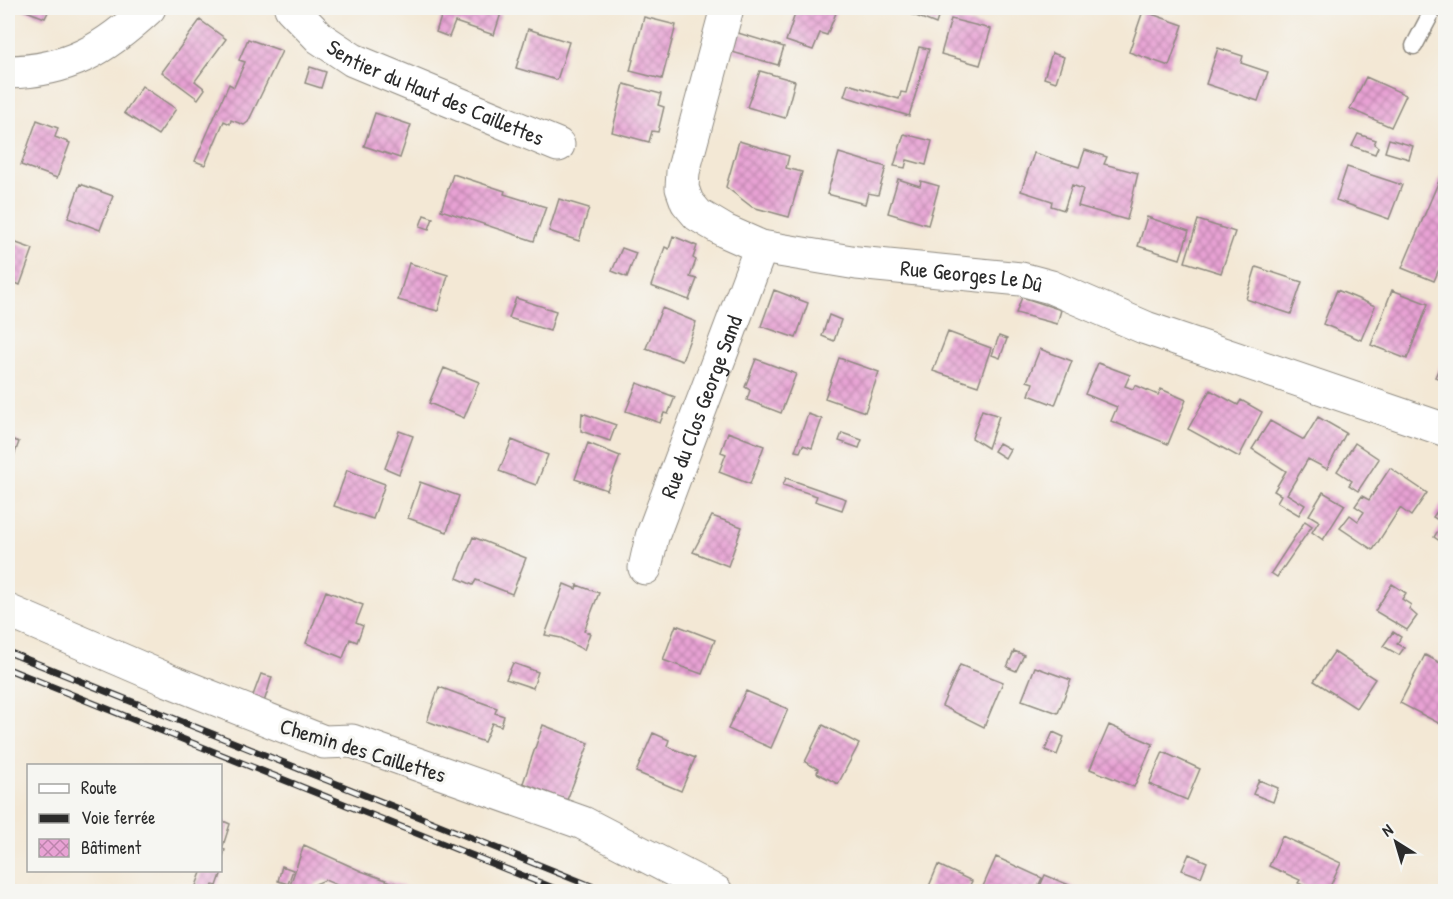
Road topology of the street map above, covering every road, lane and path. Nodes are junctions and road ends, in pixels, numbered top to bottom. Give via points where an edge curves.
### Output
1 (149, 8) edge
2 (291, 8) edge
3 (727, 8) edge
4 (1434, 8) edge
5 (1414, 46) dead end
6 (8, 72) edge
7 (558, 145) dead end
8 (761, 247) junction
9 (1446, 430) edge
10 (645, 568) dead end
11 (8, 611) edge
12 (716, 891) edge

1 - 6 street via 95,51 66,64
2 - 7 street, Sentier du Haut des Caillettes via 320,38 353,60
3 - 8 street, Rue Georges Le Dû via 682,188 698,215
4 - 5 lane
8 - 9 street, Rue Georges Le Dû via 857,263 1021,279 1051,287 1146,328
8 - 10 street, Rue du Clos George Sand via 652,537
11 - 12 street, Chemin des Caillettes via 324,742 352,741 583,823

